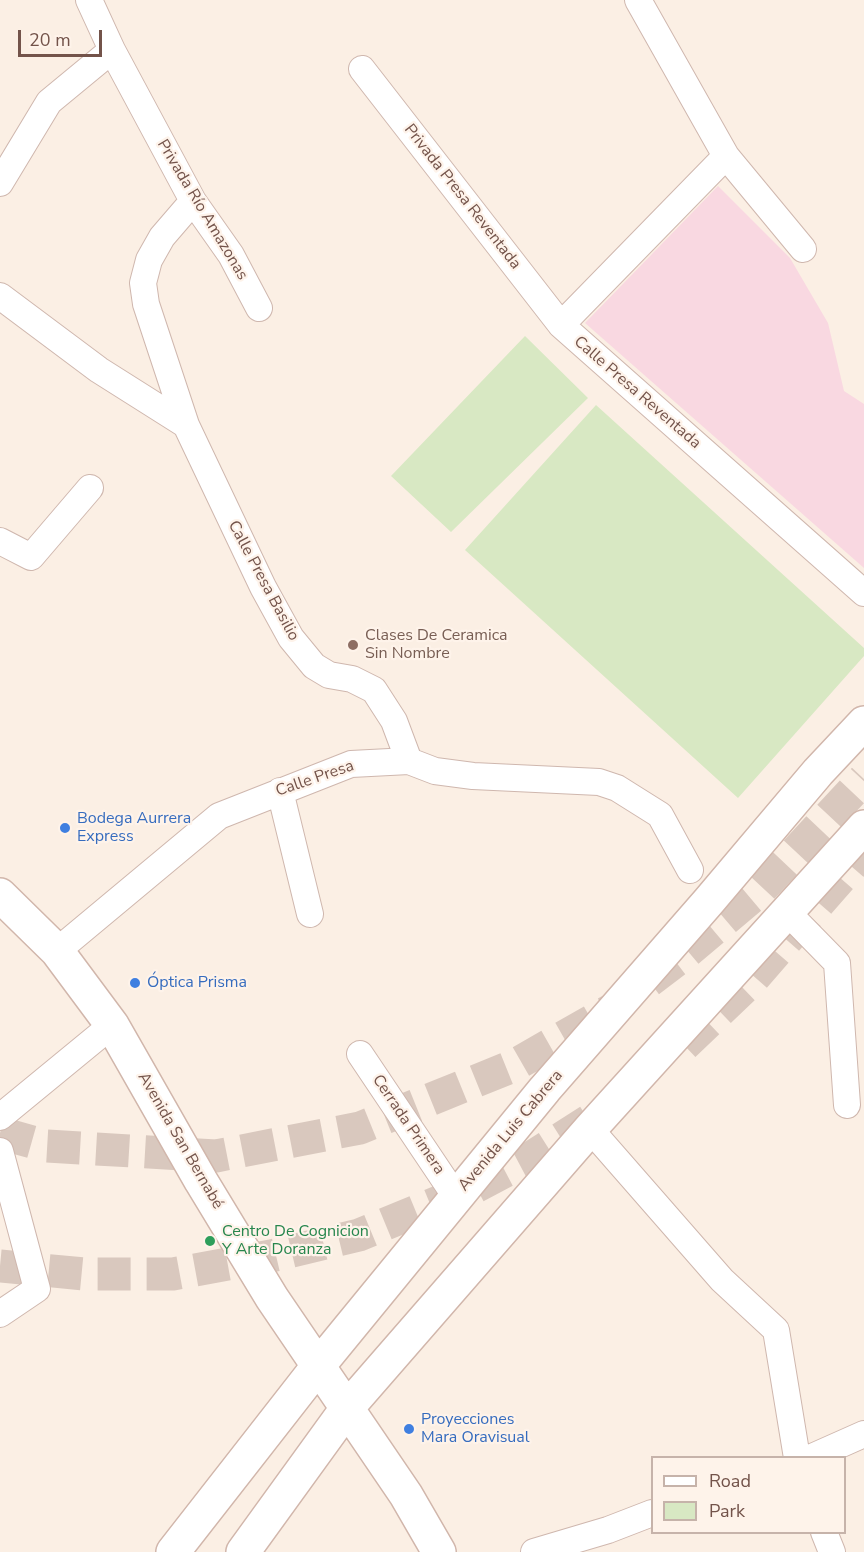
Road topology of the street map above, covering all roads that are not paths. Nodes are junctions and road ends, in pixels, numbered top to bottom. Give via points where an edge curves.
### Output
1 (89, 0) edge
2 (638, 0) edge
3 (112, 50) junction
4 (362, 69) dead end
5 (726, 156) junction
6 (0, 183) edge
7 (193, 201) junction
8 (803, 249) dead end
9 (0, 296) edge
10 (259, 308) dead end
11 (561, 325) junction
12 (186, 425) junction
13 (90, 488) dead end
14 (0, 541) edge
15 (864, 593) edge
16 (864, 723) edge
17 (409, 761) junction
18 (280, 791) junction
19 (864, 827) edge
20 (690, 870) dead end
21 (0, 895) edge
22 (787, 912) junction
23 (310, 914) dead end
24 (57, 951) junction
25 (112, 1024) junction
26 (360, 1054) dead end
27 (847, 1105) dead end
28 (0, 1116) edge
29 (590, 1129) junction
30 (0, 1151) edge
31 (456, 1197) junction
32 (0, 1314) edge
33 (319, 1365) junction
34 (348, 1407) junction
35 (864, 1434) edge
36 (797, 1456) edge
37 (814, 1456) edge
38 (651, 1513) edge
39 (824, 1534) edge
40 (173, 1552) edge
41 (243, 1552) edge
42 (439, 1552) edge
43 (534, 1552) edge
44 (832, 1552) edge

1 - 3 street, Privada Río Amazonas
2 - 5 street
3 - 6 street via 49,102
3 - 7 street, Privada Río Amazonas
4 - 11 street, Privada Presa Reventada
5 - 8 street
5 - 11 street, Calle Presa Reventada
7 - 10 street, Privada Río Amazonas via 231,255
7 - 12 street, Calle Presa Basilio via 162,237 149,260 143,283 146,304
9 - 12 street via 99,370
11 - 15 street, Calle Presa Reventada
12 - 17 street, Calle Presa Basilio via 291,638 314,666 374,690 394,722
13 - 14 street via 31,557
16 - 31 main road, Avenida Luis Cabrera via 545,1089
17 - 18 street, Calle Presa via 351,764
17 - 20 street, Calle Presa via 435,771 473,776 599,782 617,788 660,815
18 - 23 street
18 - 24 street, Calle Presa via 219,816
19 - 22 main road
21 - 24 main road, Avenida San Bernabé
22 - 27 street via 837,963
22 - 29 main road
24 - 25 main road, Avenida San Bernabé
25 - 28 street
25 - 33 main road, Avenida San Bernabé via 272,1298
26 - 31 street, Cerrada Primera
29 - 34 main road
29 - 36 street via 722,1280 776,1330
30 - 32 street via 37,1289
31 - 33 main road, Avenida Luis Cabrera
33 - 34 main road, Avenida San Bernabé
33 - 40 main road, Avenida Luis Cabrera
34 - 41 main road
34 - 42 main road, Avenida San Bernabé
35 - 37 street
38 - 43 street
39 - 44 street

